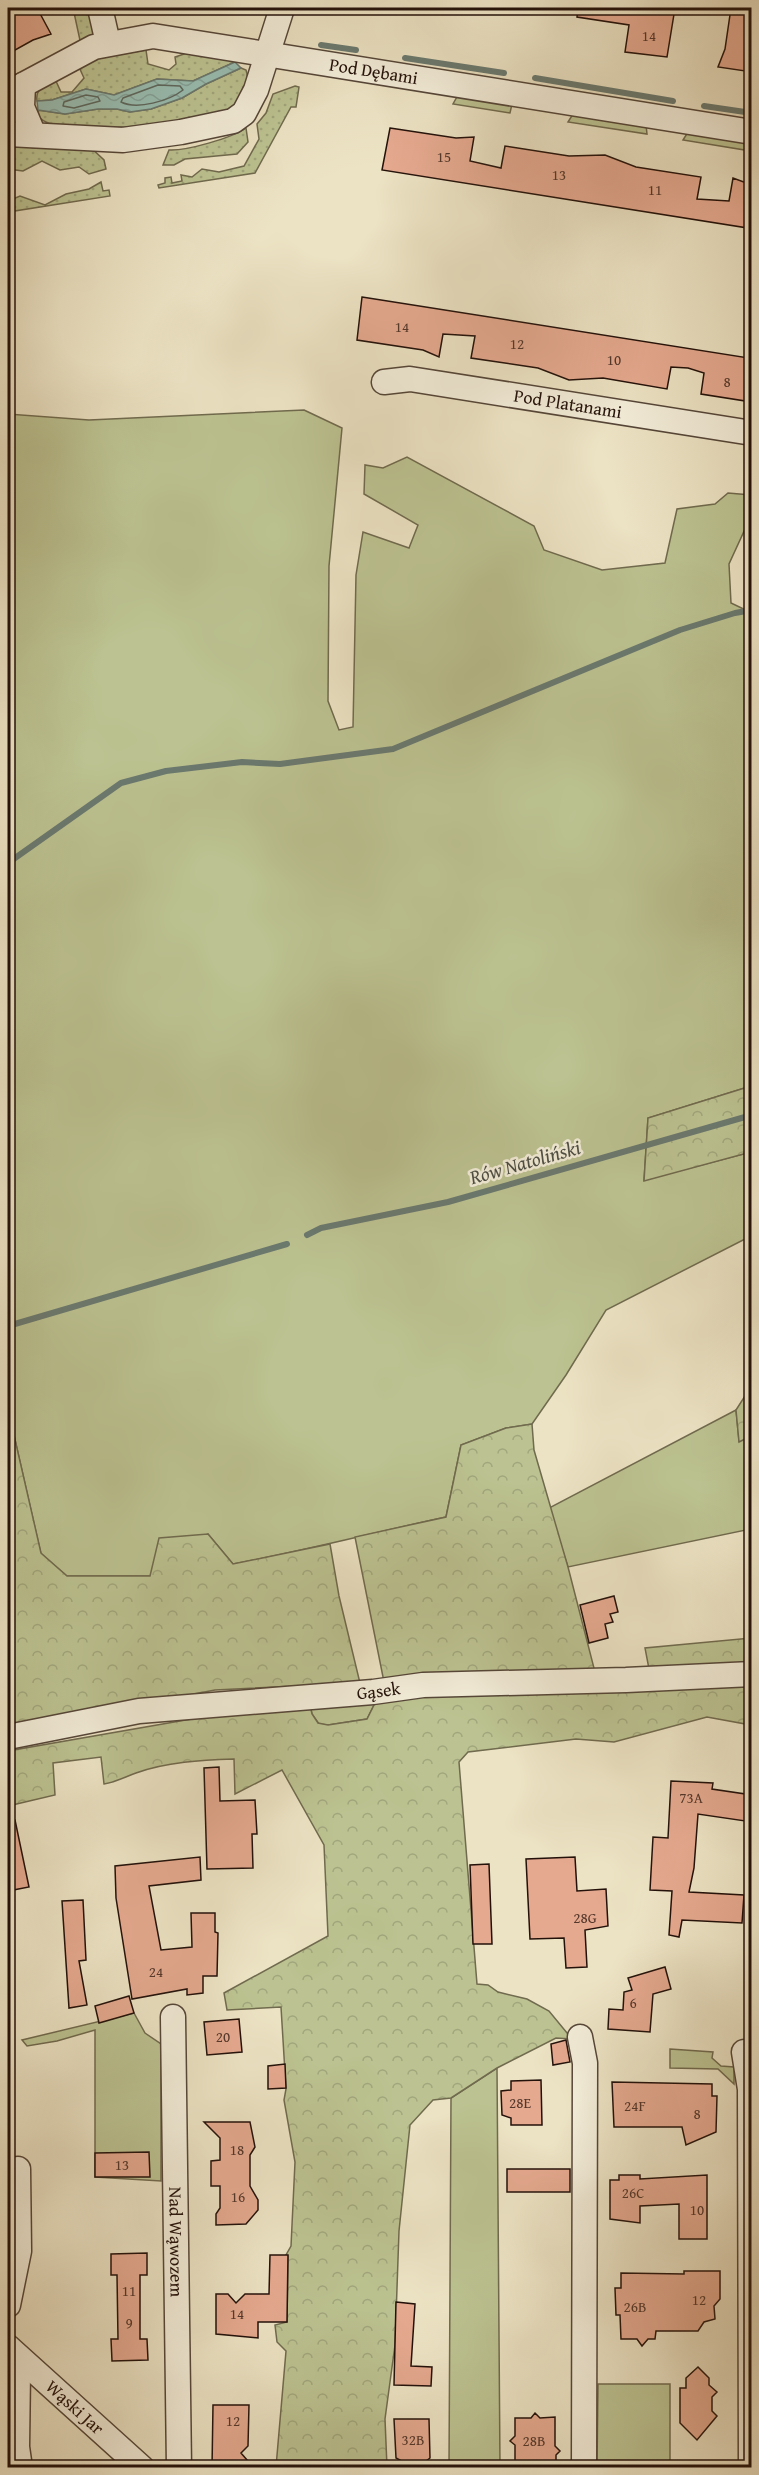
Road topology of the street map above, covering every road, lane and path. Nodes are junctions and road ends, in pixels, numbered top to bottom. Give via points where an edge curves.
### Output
1 (100, 8) edge
2 (282, 8) edge
3 (108, 43) junction
4 (267, 56) junction
5 (16, 89) edge
6 (752, 132) edge
7 (8, 134) edge
8 (34, 135) junction
9 (384, 382) dead end
10 (752, 433) edge
11 (752, 1674) edge
12 (8, 1737) edge
13 (173, 2017) dead end
14 (580, 2037) dead end
15 (744, 2052) dead end
16 (18, 2169) dead end
17 (8, 2305) edge
18 (8, 2347) edge
19 (18, 2371) dead end
20 (20, 2468) edge
21 (142, 2468) edge
22 (179, 2468) edge
23 (584, 2468) edge
24 (751, 2468) edge

1 - 3 street
2 - 4 street
3 - 4 street, Pod Dębami via 153,36
3 - 5 street, Pod Dębami via 78,54
4 - 6 street, Pod Dębami
4 - 8 street via 251,102 233,121 123,140
5 - 8 street
7 - 8 street
9 - 10 street, Pod Platanami via 410,379
11 - 12 street, Gąsek via 423,1685 139,1711
13 - 22 street, Nad Wąwozem
14 - 23 street via 585,2063
15 - 24 street via 750,2089
16 - 17 street via 19,2251
18 - 21 street, Wąski Jar
19 - 20 street

